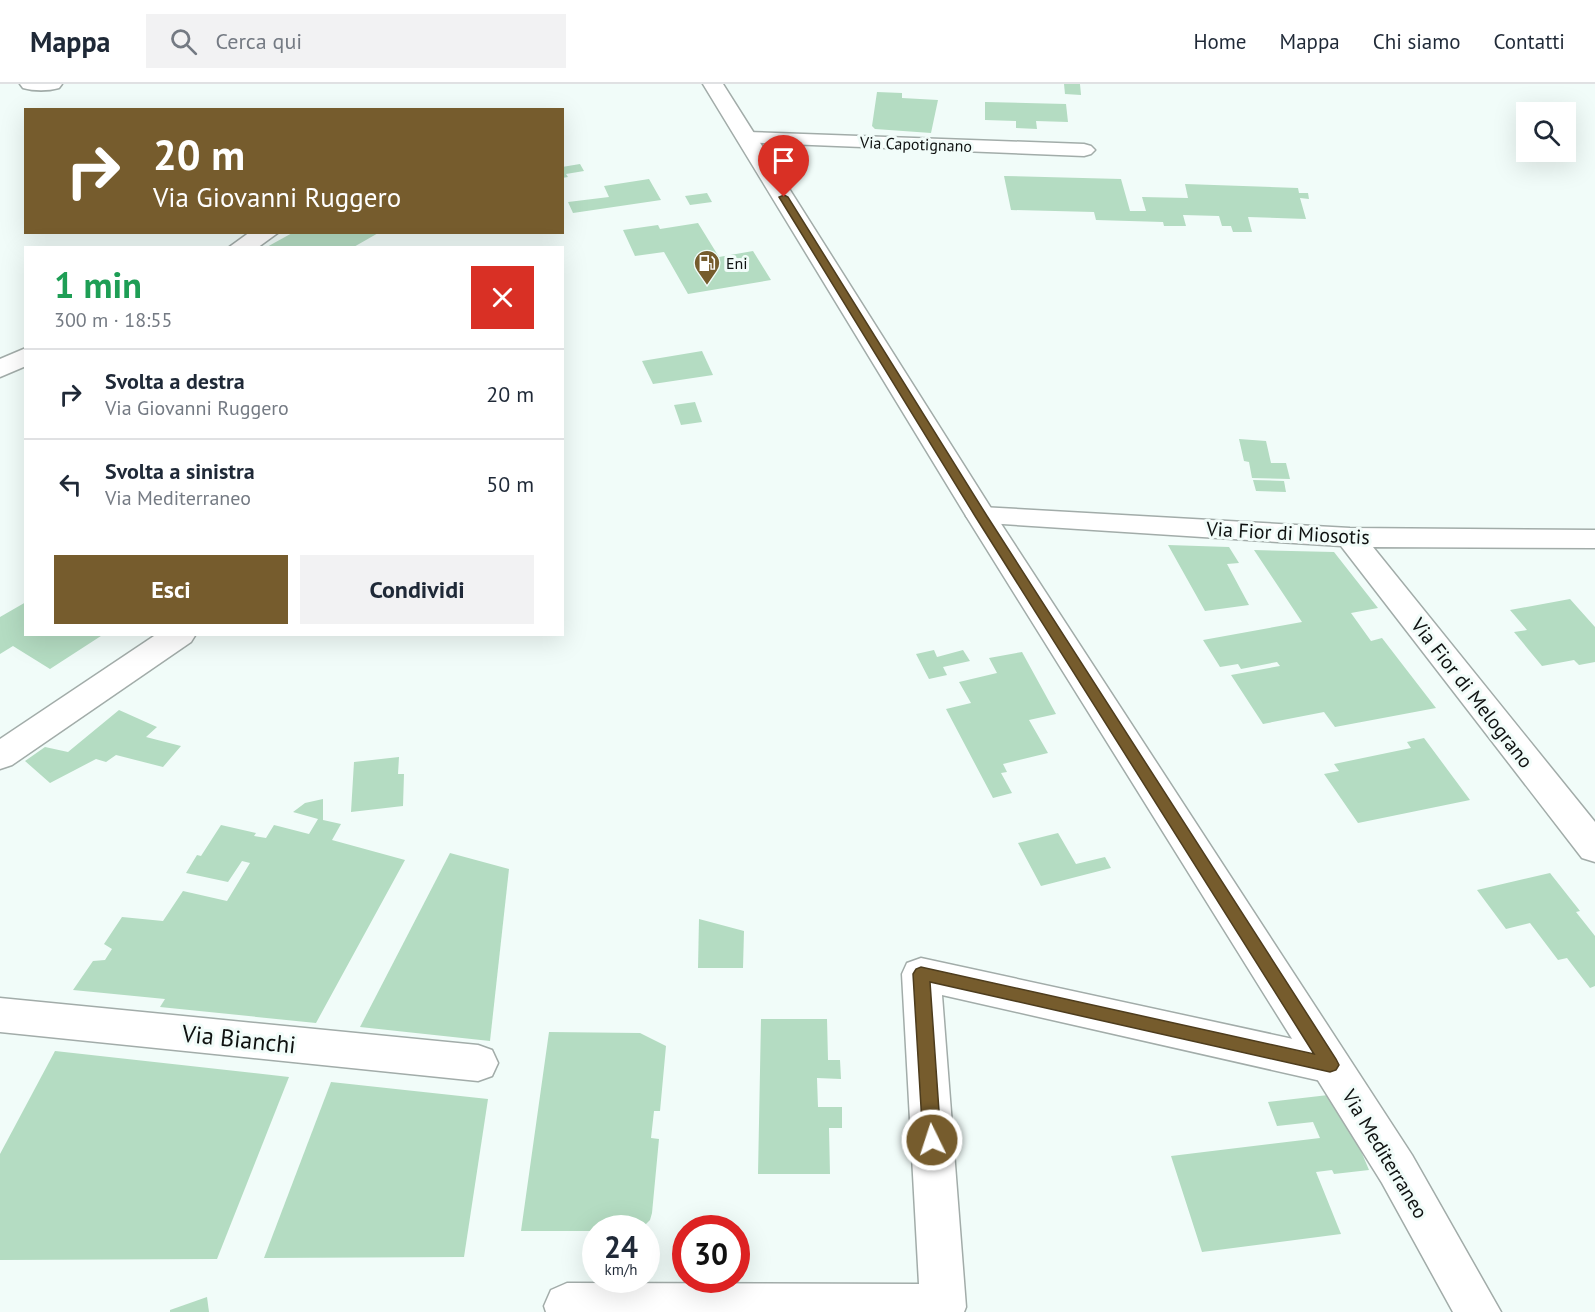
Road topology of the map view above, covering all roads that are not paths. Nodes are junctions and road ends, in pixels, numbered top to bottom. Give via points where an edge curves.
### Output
1 (30, 84) edge
2 (52, 84) edge
3 (713, 84) edge
4 (747, 138) junction
5 (1084, 150) dead end
6 (264, 234) edge
7 (243, 246) edge
8 (24, 357) edge
9 (0, 369) edge
10 (981, 516) junction
11 (1350, 537) junction
12 (1595, 539) edge
13 (177, 636) edge
14 (0, 756) edge
15 (1595, 848) edge
16 (0, 1015) edge
17 (478, 1063) dead end
18 (1330, 1065) junction
19 (567, 1306) dead end
20 (1478, 1312) edge

1 - 2 street
3 - 4 street, Via Mediterraneo
4 - 5 street, Via Capotignano
4 - 10 street, Via Mediterraneo
6 - 7 street
8 - 9 street
10 - 11 street, Via Fior di Miosotis
10 - 18 street, Via Mediterraneo
11 - 12 street, Via Fior di Miosotis
11 - 15 street, Via Fior di Melograno
13 - 14 street
16 - 17 street, Via Bianchi
18 - 19 street via 921,974 943,1307
18 - 20 street, Via Mediterraneo via 1397,1169

